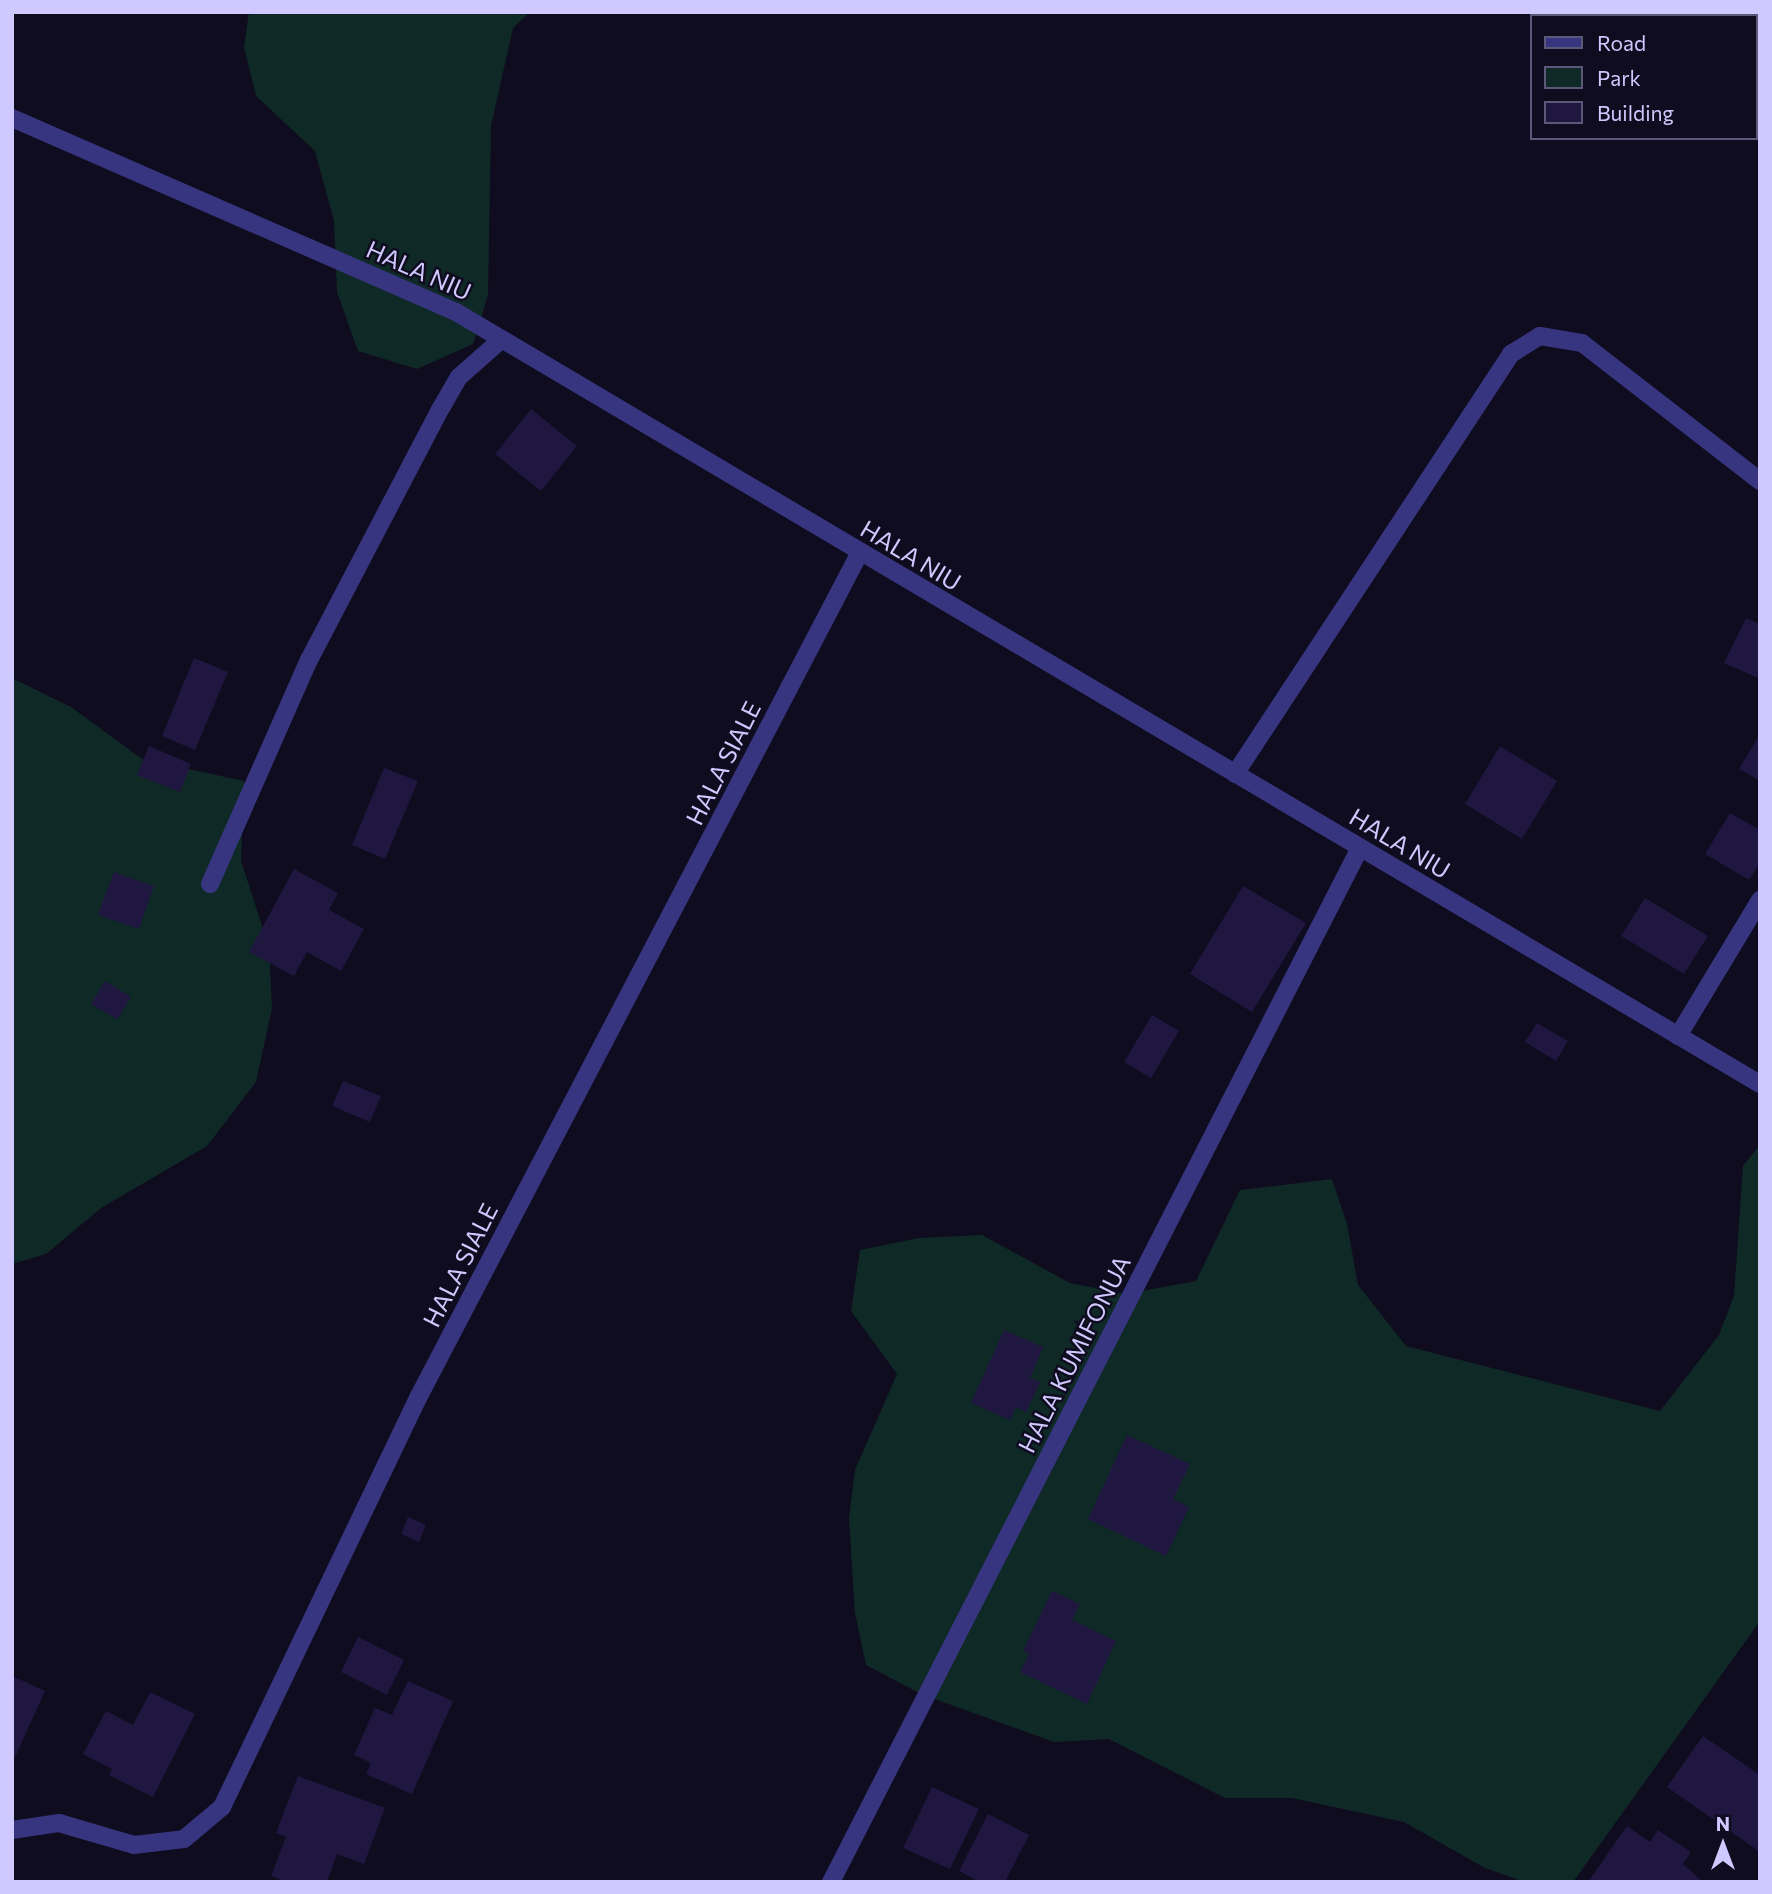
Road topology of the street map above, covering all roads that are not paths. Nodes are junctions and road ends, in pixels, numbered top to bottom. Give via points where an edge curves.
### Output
1 (12, 118) edge
2 (502, 339) junction
3 (1760, 481) edge
4 (860, 552) junction
5 (1235, 774) junction
6 (1360, 848) junction
7 (210, 884) dead end
8 (1760, 901) edge
9 (1678, 1036) junction
10 (1760, 1084) edge
11 (12, 1830) edge
12 (831, 1882) edge

1 - 2 street, HALA NIU via 456,312
2 - 4 street, HALA NIU
2 - 7 street via 459,377 441,408 309,660
3 - 5 street via 1582,343 1540,336 1511,354
4 - 5 street, HALA NIU
4 - 11 street, HALA SIALE via 424,1386 222,1807 184,1839 134,1845 59,1823
5 - 6 street, HALA NIU
6 - 9 street, HALA NIU
6 - 12 street, HALA KUMIFONUA
8 - 9 street
9 - 10 street, HALA NIU

